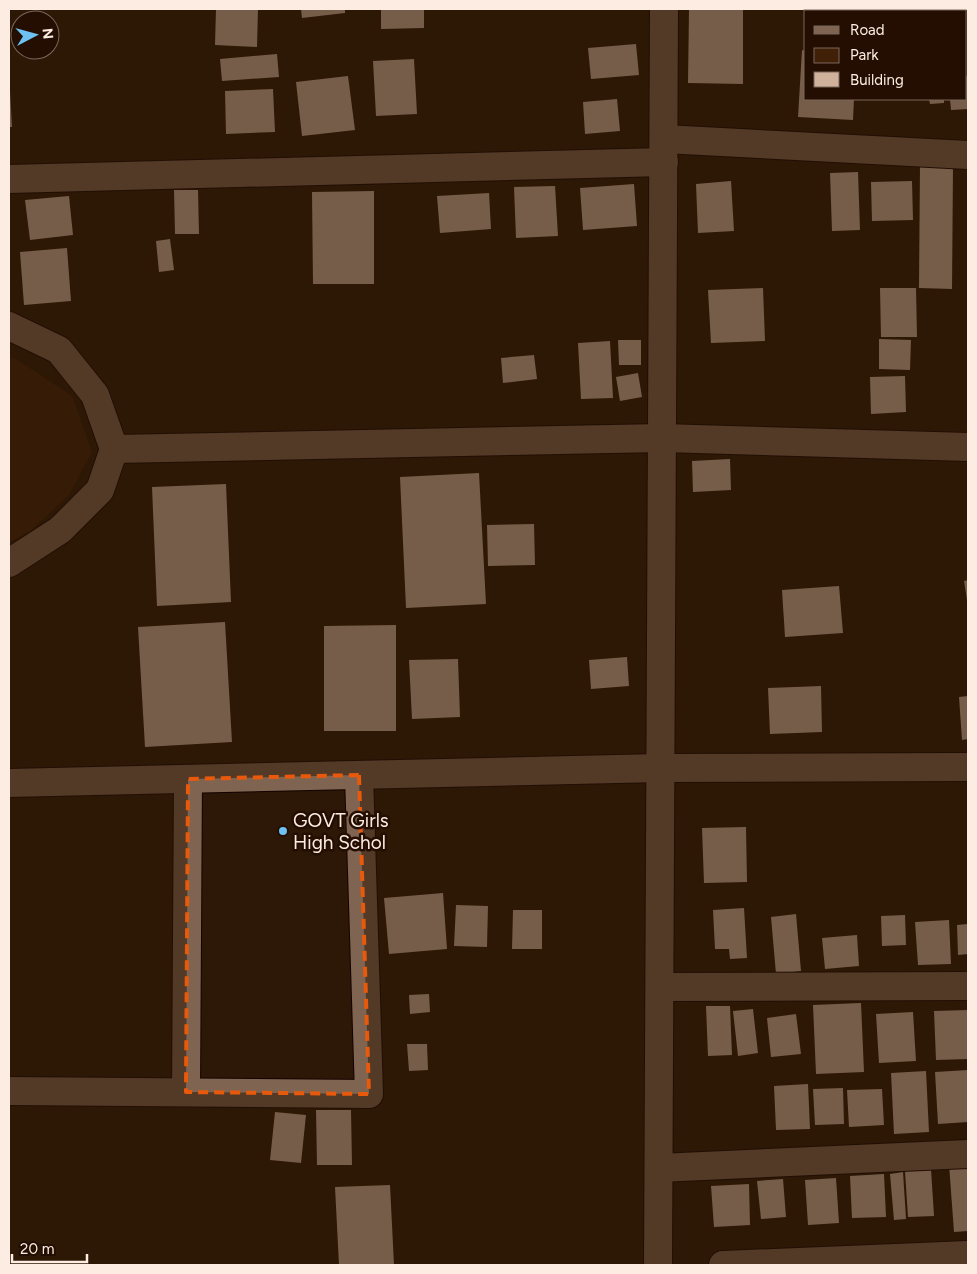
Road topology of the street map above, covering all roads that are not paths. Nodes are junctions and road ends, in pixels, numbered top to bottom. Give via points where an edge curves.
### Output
1 (664, 9) edge
2 (664, 150) junction
3 (968, 155) edge
4 (9, 179) edge
5 (9, 326) edge
6 (662, 438) junction
7 (968, 447) edge
8 (114, 449) junction
9 (9, 563) edge
10 (968, 767) edge
11 (660, 768) junction
12 (359, 775) junction
13 (188, 779) junction
14 (9, 783) edge
15 (968, 986) edge
16 (660, 987) junction
17 (9, 1091) edge
18 (186, 1092) junction
19 (968, 1154) edge
20 (659, 1168) junction
21 (968, 1255) edge
22 (658, 1265) edge
23 (723, 1265) edge

1 - 2 street
2 - 3 street
2 - 4 street
2 - 6 street
5 - 8 street via 59,350 95,395
6 - 7 street
6 - 8 street
6 - 11 street
8 - 9 street via 100,490 60,530
10 - 11 street
11 - 12 street
11 - 16 street
12 - 13 street
12 - 18 street via 369,1094
13 - 14 street
13 - 18 street
15 - 16 street
16 - 20 street
17 - 18 street
19 - 20 street
20 - 22 street
21 - 23 street

